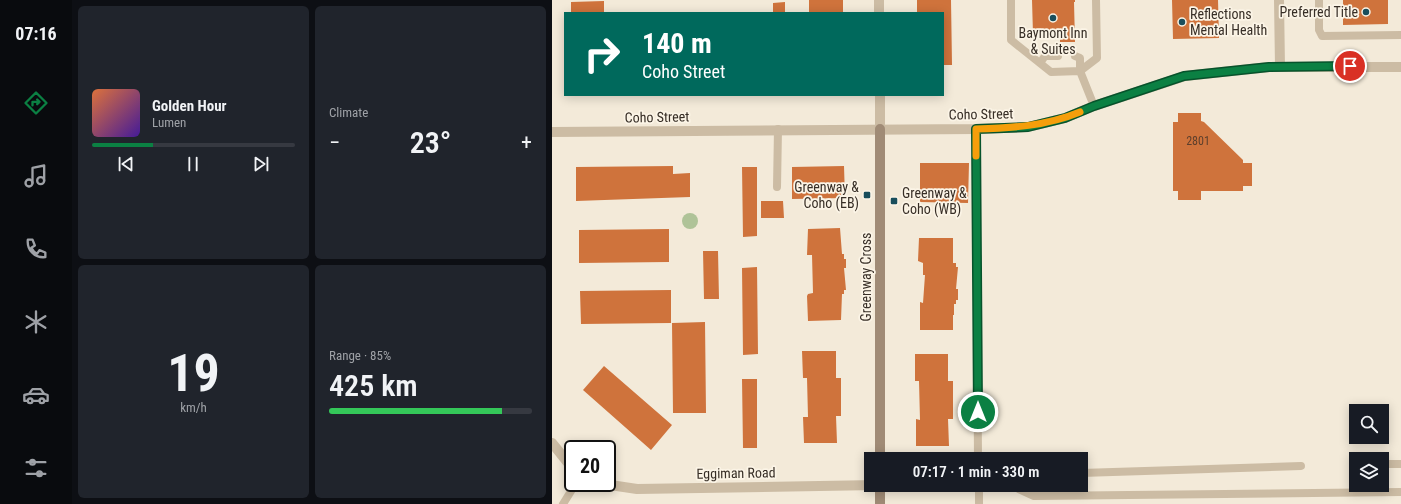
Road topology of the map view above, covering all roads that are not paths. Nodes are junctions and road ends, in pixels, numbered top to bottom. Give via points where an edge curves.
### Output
1 (879, 0) edge
2 (1010, 0) edge
3 (1096, 0) edge
4 (1279, 0) edge
5 (1319, 0) edge
6 (879, 12) edge
7 (1401, 35) edge
8 (1058, 56) dead end
9 (1075, 56) dead end
10 (1040, 63) junction
11 (1401, 66) edge
12 (1280, 67) junction
13 (1080, 71) junction
14 (880, 96) edge
15 (1094, 106) junction
16 (778, 129) junction
17 (880, 129) junction
18 (976, 129) junction
19 (552, 132) edge
20 (777, 187) dead end
21 (552, 443) edge
22 (880, 452) edge
23 (978, 452) edge
24 (564, 458) edge
25 (1389, 464) edge
26 (1401, 464) edge
27 (1301, 466) dead end
28 (1088, 473) edge
29 (864, 485) edge
30 (616, 486) edge
31 (570, 492) edge
32 (880, 492) edge
33 (978, 492) edge
34 (1025, 492) edge
35 (1401, 492) edge
36 (563, 504) edge
37 (880, 504) edge
38 (979, 504) edge

1 - 6 street
2 - 10 lane via 1011,40
3 - 13 lane via 1097,58
4 - 12 street
5 - 7 lane via 1319,30 1322,36
8 - 10 lane via 1045,56
9 - 13 lane via 1080,58
10 - 13 lane via 1051,72
11 - 12 street, Coho Street
12 - 15 street, Coho Street via 1240,68 1184,76
13 - 15 lane
14 - 17 street, Greenway Cross
15 - 18 street, Coho Street via 1065,118 1028,127
16 - 17 street, Coho Street
16 - 19 street, Coho Street
16 - 20 lane
17 - 18 street, Coho Street
17 - 22 street, Greenway Cross
18 - 23 lane
21 - 24 street
25 - 26 lane
27 - 28 lane
29 - 30 street, Eggiman Road via 637,489
31 - 36 lane
32 - 37 street
33 - 38 lane
34 - 35 lane via 1034,496

